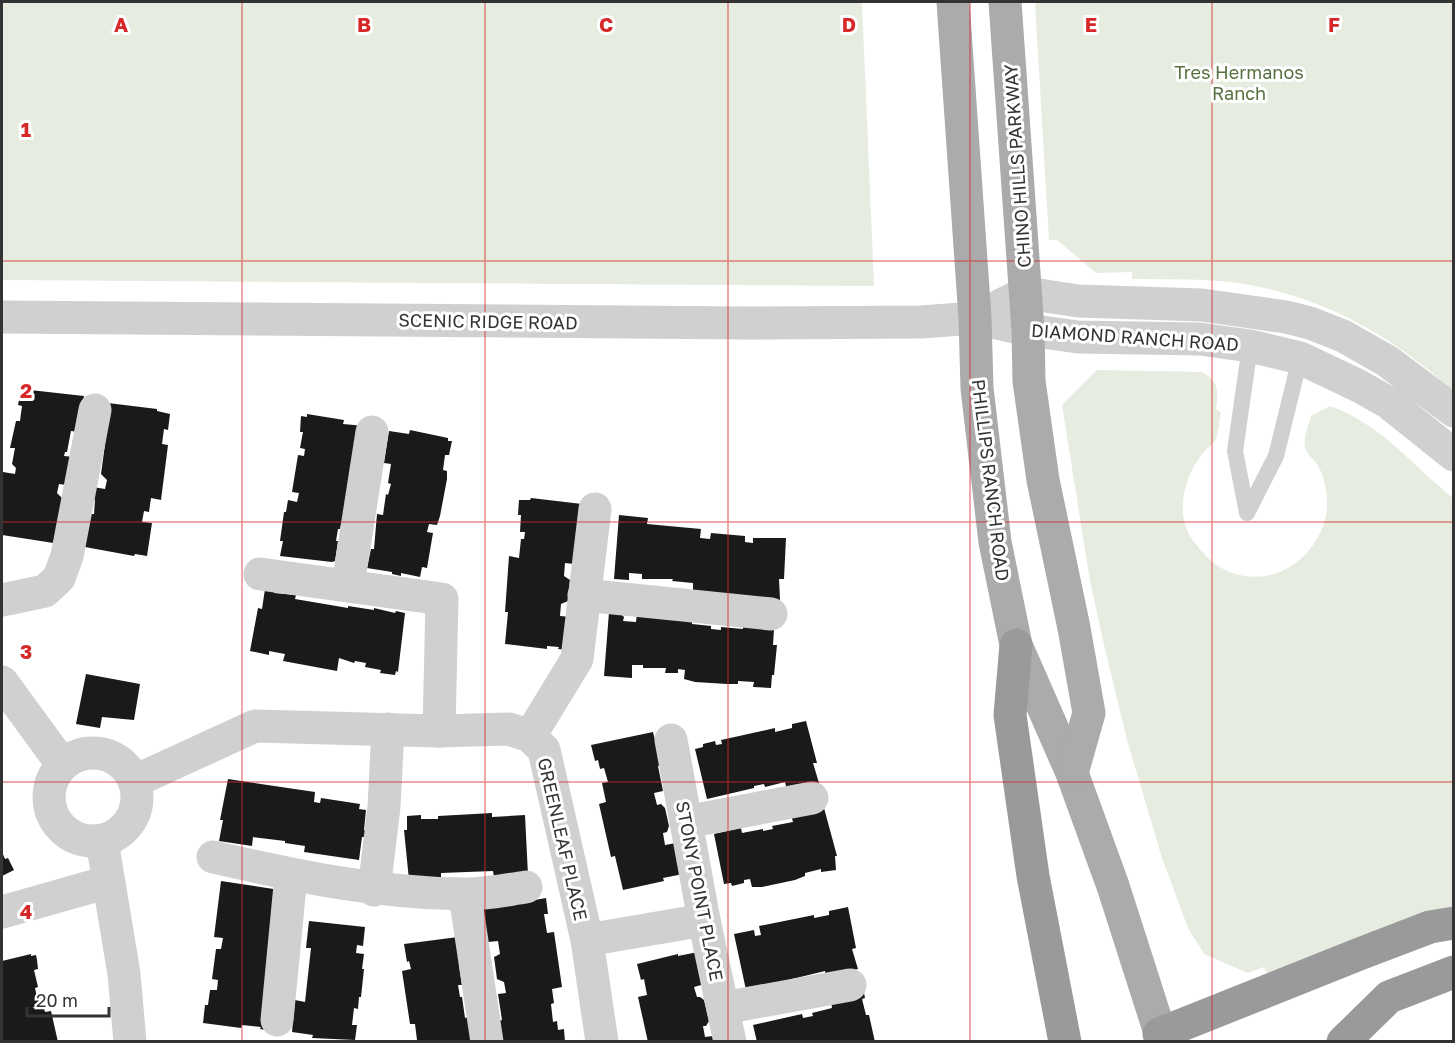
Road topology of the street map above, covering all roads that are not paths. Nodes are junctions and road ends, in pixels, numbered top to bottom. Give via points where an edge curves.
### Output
1 (953, 2) edge
2 (1005, 2) edge
3 (1026, 293) junction
4 (2, 317) edge
5 (975, 318) junction
6 (1028, 330) junction
7 (1250, 346) junction
8 (1300, 358) junction
9 (94, 410) dead end
10 (1454, 411) edge
11 (372, 432) dead end
12 (1454, 455) edge
13 (595, 509) dead end
14 (260, 574) dead end
15 (348, 585) junction
16 (584, 595) junction
17 (2, 600) edge
18 (771, 614) dead end
19 (1016, 645) junction
20 (2, 682) edge
21 (388, 729) junction
22 (439, 731) junction
23 (530, 736) junction
24 (671, 740) dead end
25 (62, 764) junction
26 (1072, 773) junction
27 (135, 781) junction
28 (812, 798) dead end
29 (686, 822) junction
30 (102, 841) junction
31 (213, 857) dead end
32 (291, 875) junction
33 (108, 882) junction
34 (526, 887) dead end
35 (374, 890) junction
36 (465, 895) junction
37 (2, 912) edge
38 (704, 920) junction
39 (1454, 923) edge
40 (587, 940) junction
41 (1454, 972) edge
42 (850, 985) dead end
43 (723, 1008) junction
44 (277, 1020) dead end
45 (1161, 1038) edge
46 (130, 1041) edge
47 (487, 1041) edge
48 (602, 1041) edge
49 (730, 1041) edge
50 (1065, 1041) edge
51 (1343, 1041) edge

1 - 5 main road
2 - 3 main road, CHINO HILLS PARKWAY
3 - 5 street, DIAMOND RANCH ROAD
3 - 6 main road, CHINO HILLS PARKWAY
3 - 10 street, DIAMOND RANCH ROAD via 1078,301 1202,305 1310,323 1387,361
4 - 5 street, SCENIC RIDGE ROAD via 746,324
5 - 6 street, DIAMOND RANCH ROAD
5 - 19 main road, PHILLIPS RANCH ROAD via 978,388 995,542
6 - 7 street, DIAMOND RANCH ROAD via 1078,337 1200,339
6 - 26 main road via 1029,381 1043,480 1089,713
7 - 8 street, DIAMOND RANCH ROAD
7 - 8 lane via 1234,451 1247,513 1276,456
8 - 12 street, DIAMOND RANCH ROAD via 1389,403
9 - 17 street via 67,556 59,578 45,591
11 - 15 street
13 - 16 street
14 - 15 street
15 - 22 street via 442,599
16 - 18 street
16 - 23 street via 577,659
19 - 26 main road, PHILLIPS RANCH ROAD
19 - 50 highway via 1010,715 1033,876
20 - 25 street
21 - 22 street, GREENLEAF PLACE
21 - 27 street, GREENLEAF PLACE via 255,726
21 - 35 street
22 - 23 street, GREENLEAF PLACE via 509,729
23 - 40 street, GREENLEAF PLACE via 544,750
24 - 29 street, STONY POINT PLACE
25 - 27 street via 77,755 111,756 125,766
25 - 30 street via 52,777 48,793 57,825 86,842
26 - 45 main road, PHILLIPS RANCH ROAD
27 - 30 street via 137,800 132,818 120,833
28 - 29 street
29 - 38 street, STONY POINT PLACE
30 - 33 street
31 - 32 street
32 - 35 street
32 - 44 street
33 - 37 street
33 - 46 street via 124,974
34 - 36 street
35 - 36 street
36 - 47 street
38 - 40 street
38 - 43 street, STONY POINT PLACE
39 - 45 highway via 1430,927 1371,949
40 - 48 street, GREENLEAF PLACE
41 - 51 highway via 1389,997
42 - 43 street
43 - 49 street, STONY POINT PLACE

